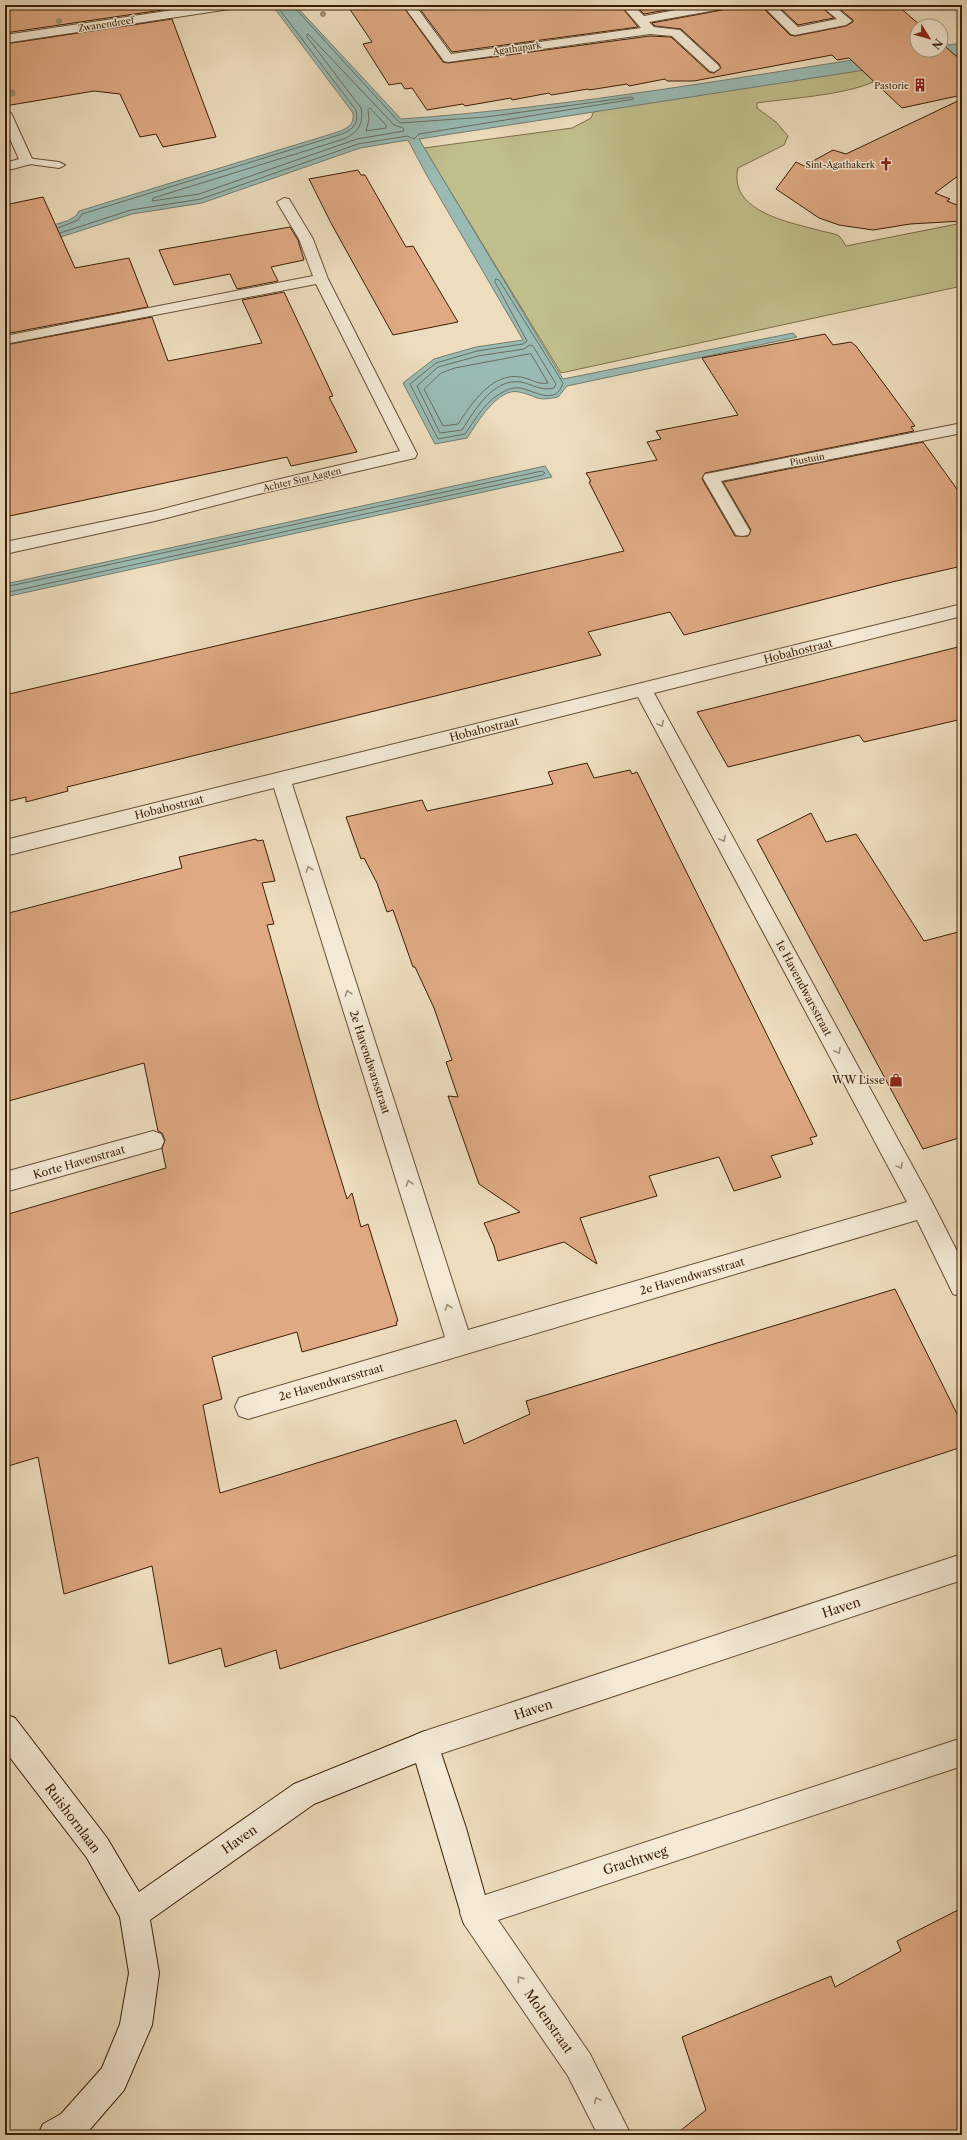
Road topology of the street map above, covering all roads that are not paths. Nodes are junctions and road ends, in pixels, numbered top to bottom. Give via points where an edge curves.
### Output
1 (230, 5) edge
2 (409, 5) edge
3 (627, 5) edge
4 (722, 5) edge
5 (768, 5) edge
6 (826, 5) edge
7 (641, 20) junction
8 (650, 30) junction
9 (5, 39) edge
10 (714, 68) dead end
11 (5, 113) edge
12 (26, 162) junction
13 (59, 165) dead end
14 (5, 167) edge
15 (284, 202) dead end
16 (321, 279) junction
17 (5, 340) edge
18 (962, 428) edge
19 (742, 531) dead end
20 (5, 548) edge
21 (962, 610) edge
22 (643, 690) junction
23 (281, 780) junction
24 (5, 848) edge
25 (153, 1141) dead end
26 (5, 1182) edge
27 (923, 1208) junction
28 (962, 1286) edge
29 (460, 1344) junction
30 (248, 1407) dead end
31 (962, 1567) edge
32 (5, 1728) edge
33 (425, 1745) junction
34 (962, 1752) edge
35 (134, 1913) junction
36 (474, 1913) junction
37 (54, 2135) edge
38 (615, 2135) edge

1 - 9 street, Zwanendreef
2 - 8 street, Agathapark via 448,58
3 - 7 street
4 - 7 street
5 - 6 street via 795,30 846,21
7 - 8 street
8 - 10 street, Agathapark via 676,32
11 - 12 street
12 - 13 lane
12 - 14 street
15 - 16 street, Achter Sint Aagten via 296,219 318,266
16 - 17 street
16 - 20 street, Achter Sint Aagten via 409,454 155,516
18 - 19 street, Piustuin via 711,478
21 - 22 street, Hobahostraat
22 - 23 street, Hobahostraat
22 -> 27 street, 1e Havendwarsstraat
23 - 24 street, Hobahostraat
29 -> 23 street, 2e Havendwarsstraat
25 - 26 street, Korte Havenstraat
27 - 28 street, 1e Havendwarsstraat
27 - 29 street, 2e Havendwarsstraat
29 - 30 street, 2e Havendwarsstraat
31 - 33 street, Haven
32 - 35 street, Ruishornlaan via 98,1848
33 - 35 street, Haven via 304,1794
33 - 36 street
34 - 36 street, Grachtweg
35 - 37 street via 144,1973 136,2025 113,2079 72,2125
38 -> 36 street, Molenstraat via 579,2065

